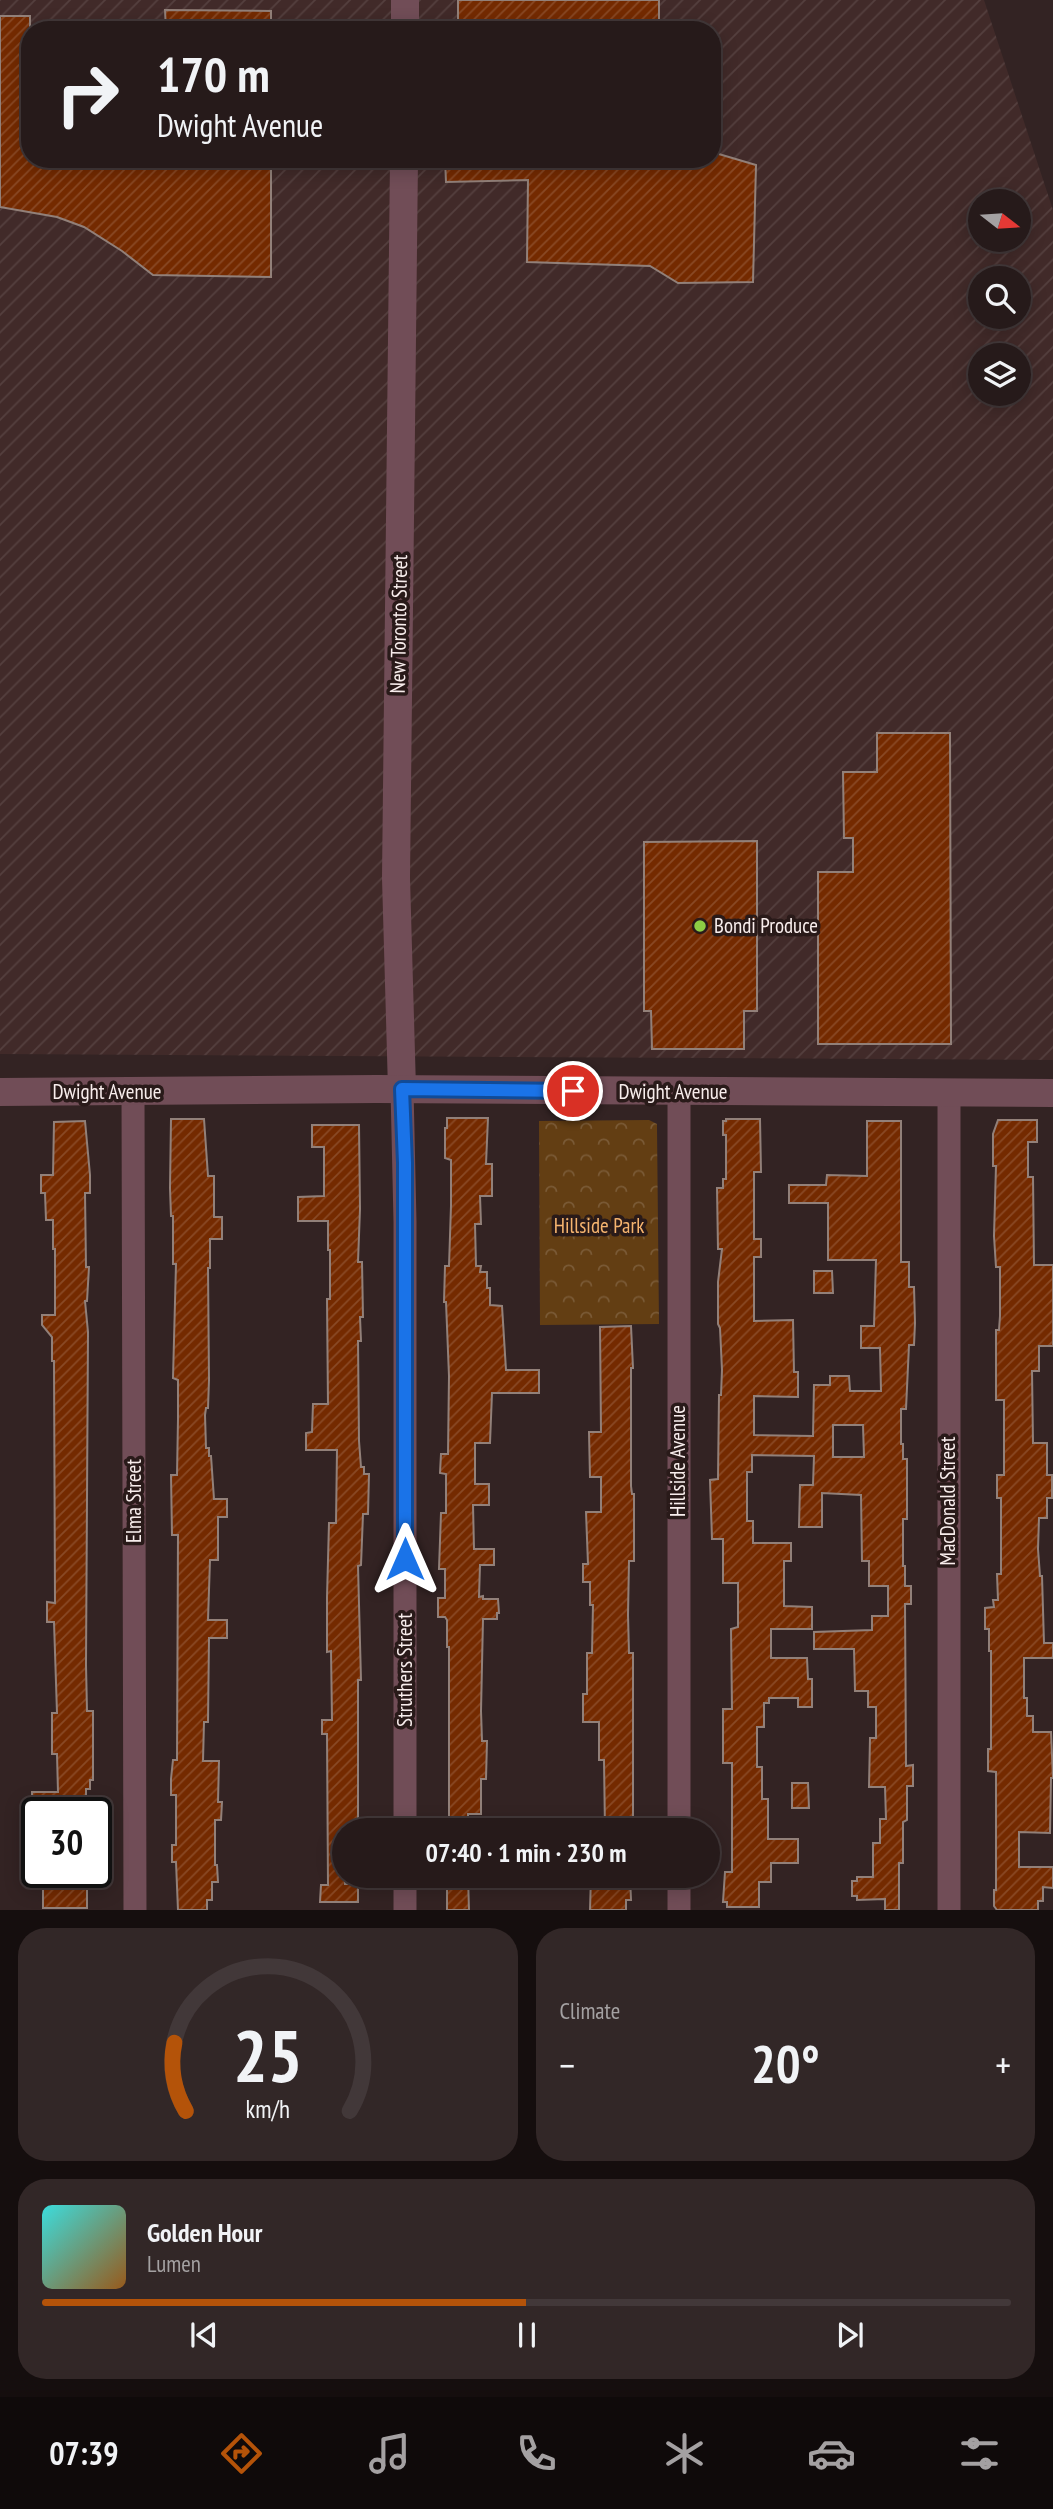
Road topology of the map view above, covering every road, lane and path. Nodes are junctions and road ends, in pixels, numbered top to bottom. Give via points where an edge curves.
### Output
1 (405, 0) edge
2 (405, 21) edge
3 (404, 168) edge
4 (402, 1089) junction
5 (0, 1092) edge
6 (133, 1092) junction
7 (679, 1092) junction
8 (949, 1092) junction
9 (1053, 1093) edge
10 (405, 1818) edge
11 (679, 1818) edge
12 (405, 1888) edge
13 (679, 1888) edge
14 (135, 1910) edge
15 (405, 1910) edge
16 (679, 1910) edge
17 (949, 1910) edge

1 - 2 street
3 - 4 street, New Toronto Street via 396,878
4 - 6 street, Dwight Avenue
4 - 7 street, Dwight Avenue
4 - 10 street, Struthers Street
5 - 6 street, Dwight Avenue
6 - 14 street, Elma Street
7 - 8 street, Dwight Avenue
7 - 11 street, Hillside Avenue
8 - 9 street, Dwight Avenue
8 - 17 street, MacDonald Street
12 - 15 street
13 - 16 street

